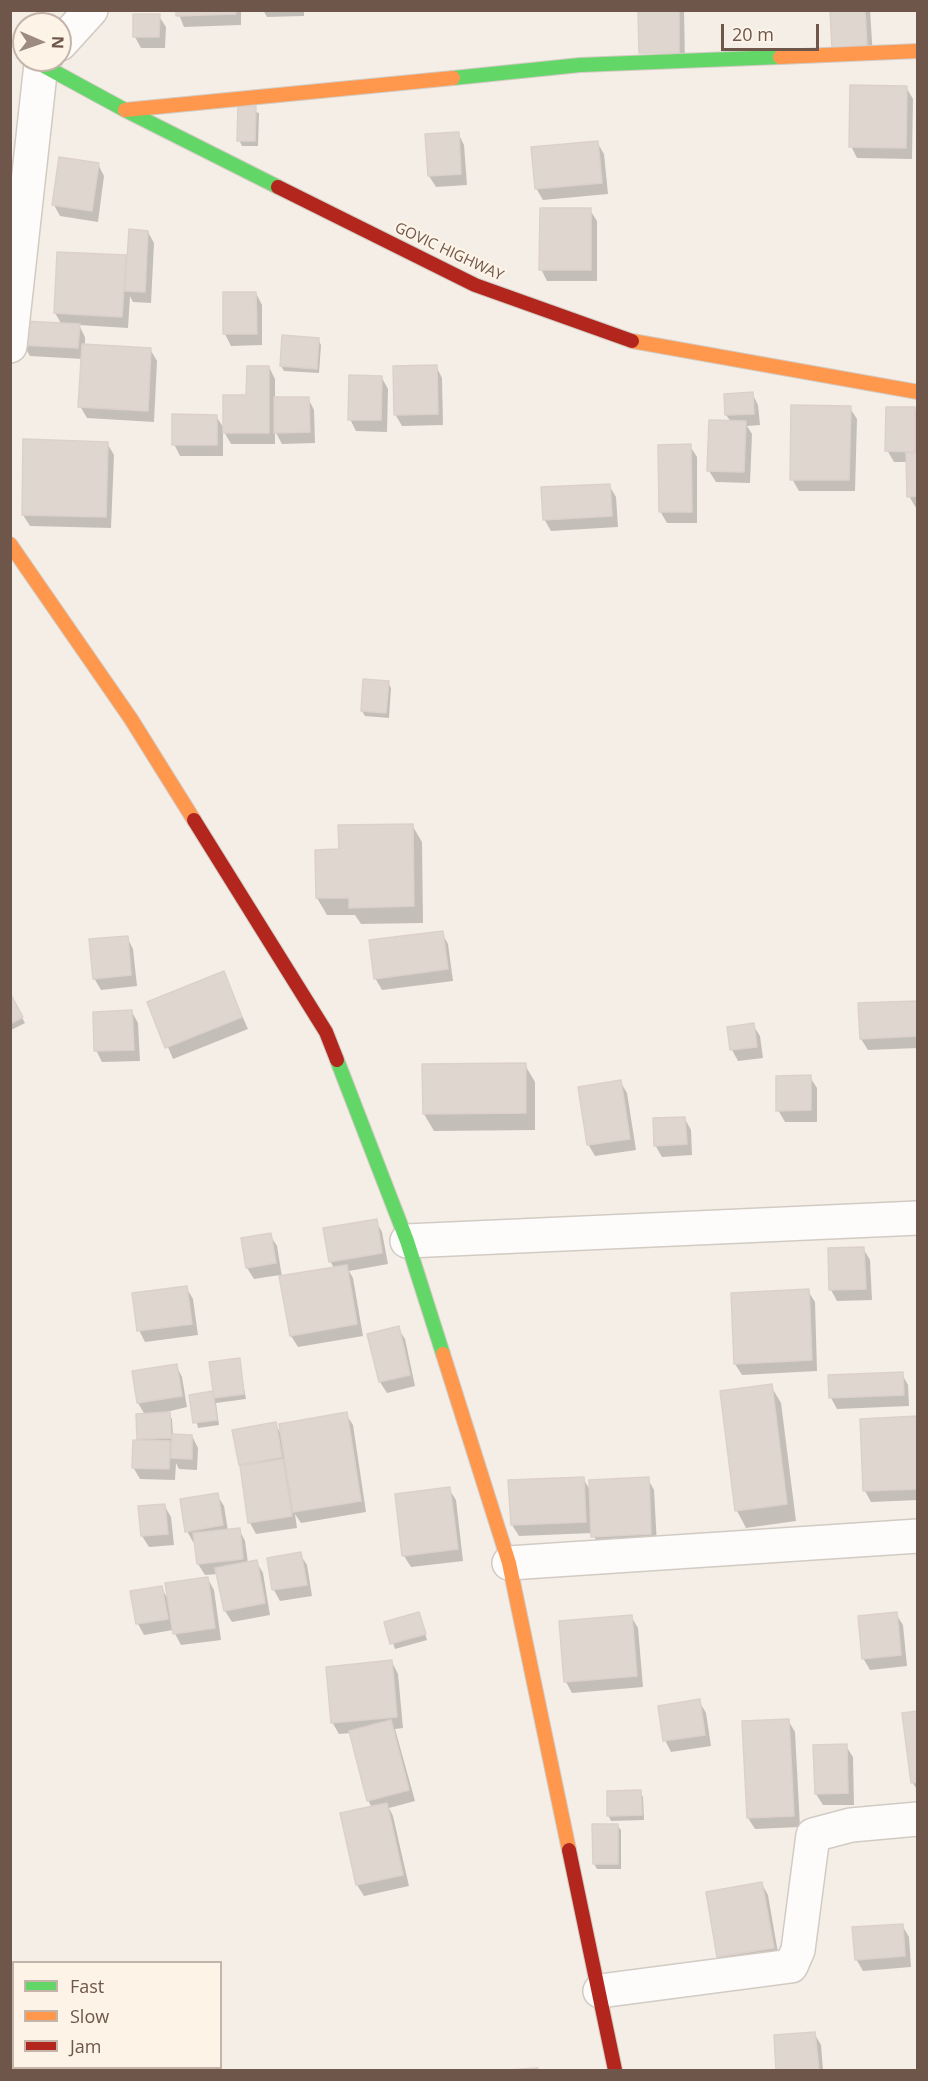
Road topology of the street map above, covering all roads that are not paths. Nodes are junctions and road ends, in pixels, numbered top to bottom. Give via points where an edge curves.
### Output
1 (91, 10) edge
2 (72, 26) edge
3 (918, 51) edge
4 (36, 72) edge
5 (63, 72) edge
6 (125, 110) junction
7 (10, 346) edge
8 (918, 392) edge
9 (10, 544) edge
10 (918, 1218) edge
11 (406, 1241) junction
12 (918, 1536) edge
13 (509, 1563) junction
14 (918, 1819) edge
15 (600, 1991) junction
16 (615, 2070) edge

1 - 2 street
3 - 6 street via 580,65
4 - 7 street
5 - 6 street, GOVIC HIGHWAY
6 - 8 street, GOVIC HIGHWAY via 475,285 632,341
9 - 11 street via 131,719 326,1032
10 - 11 street
11 - 13 street
12 - 13 street
13 - 15 street
14 - 15 street via 851,1825 813,1835 798,1950 791,1966
15 - 16 street

